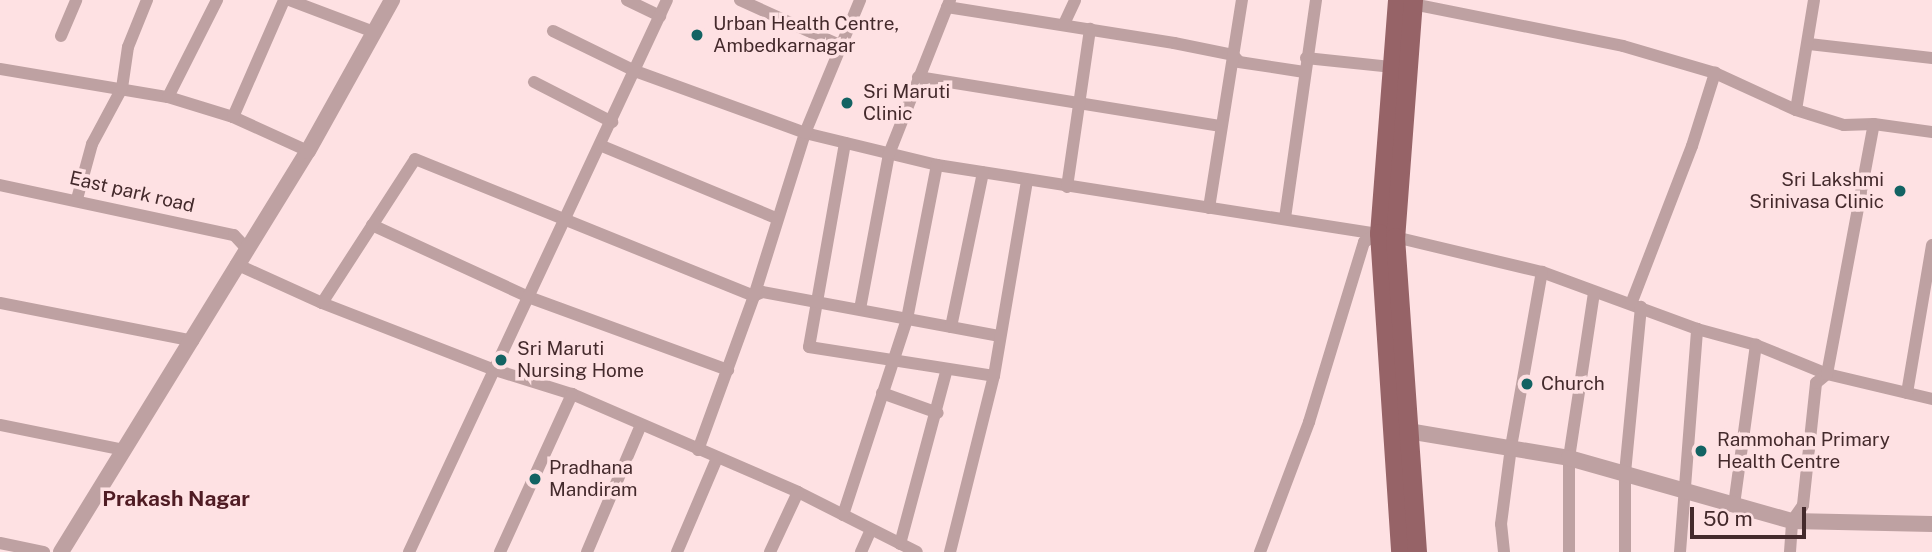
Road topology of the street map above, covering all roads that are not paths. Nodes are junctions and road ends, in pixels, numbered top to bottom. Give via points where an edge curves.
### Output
1 (76, 0) edge
2 (147, 0) edge
3 (217, 0) edge
4 (287, 0) edge
5 (392, 0) edge
6 (627, 0) edge
7 (667, 0) edge
8 (740, 0) edge
9 (860, 0) edge
10 (1017, 0) edge
11 (1075, 0) edge
12 (1242, 0) edge
13 (1316, 0) edge
14 (1814, 0) edge
15 (1408, 1) edge
16 (949, 4) edge
17 (1013, 15) junction
18 (660, 16) junction
19 (1064, 24) junction
20 (1090, 29) junction
21 (553, 31) dead end
22 (374, 32) junction
23 (61, 36) dead end
24 (1808, 44) junction
25 (839, 45) junction
26 (1233, 55) junction
27 (1932, 58) edge
28 (1305, 65) junction
29 (1391, 67) junction
30 (0, 69) edge
31 (635, 71) junction
32 (1714, 73) junction
33 (918, 77) junction
34 (534, 82) dead end
35 (122, 88) junction
36 (168, 97) junction
37 (1080, 102) junction
38 (1796, 110) junction
39 (233, 117) junction
40 (612, 122) junction
41 (1874, 124) junction
42 (1221, 126) junction
43 (1932, 132) edge
44 (805, 133) junction
45 (845, 143) junction
46 (602, 146) junction
47 (308, 151) junction
48 (889, 154) junction
49 (937, 165) junction
50 (982, 172) junction
51 (1027, 180) junction
52 (0, 185) edge
53 (1067, 187) junction
54 (77, 199) junction
55 (1209, 208) junction
56 (776, 218) junction
57 (1285, 218) junction
58 (567, 220) junction
59 (372, 225) junction
60 (1387, 235) junction
61 (1932, 247) edge
62 (248, 250) junction
63 (236, 264) junction
64 (1542, 272) junction
65 (1594, 293) junction
66 (754, 296) junction
67 (531, 298) junction
68 (815, 300) junction
69 (1927, 301) edge
70 (0, 303) edge
71 (322, 303) junction
72 (1636, 305) junction
73 (860, 309) junction
74 (907, 319) junction
75 (951, 327) junction
76 (1697, 329) junction
77 (1000, 336) junction
78 (193, 341) junction
79 (1756, 345) junction
80 (895, 362) junction
81 (492, 369) junction
82 (947, 369) junction
83 (728, 370) junction
84 (1826, 374) junction
85 (994, 376) junction
86 (882, 393) junction
87 (1907, 393) junction
88 (572, 394) junction
89 (1932, 399) edge
90 (938, 413) junction
91 (0, 425) edge
92 (641, 425) junction
93 (1408, 431) junction
94 (1511, 447) junction
95 (124, 450) junction
96 (698, 450) junction
97 (717, 458) junction
98 (1569, 458) junction
99 (1625, 473) junction
100 (798, 492) junction
101 (1681, 493) junction
102 (1734, 505) junction
103 (843, 515) junction
104 (1791, 521) junction
105 (1932, 524) edge
106 (870, 532) junction
107 (0, 543) edge
108 (900, 544) junction
109 (44, 552) edge
110 (61, 552) edge
111 (409, 552) edge
112 (500, 552) edge
113 (587, 552) edge
114 (677, 552) edge
115 (770, 552) edge
116 (861, 552) edge
117 (917, 552) edge
118 (950, 552) edge
119 (1260, 552) edge
120 (1400, 552) edge
121 (1417, 552) edge
122 (1504, 552) edge
123 (1569, 552) edge
124 (1625, 552) edge
125 (1680, 552) edge
126 (1790, 552) edge

1 - 23 street
2 - 35 street via 128,47
3 - 36 street
4 - 22 street
4 - 39 street
5 - 22 street
6 - 18 street
7 - 18 street
8 - 25 street
9 - 25 street
10 - 17 street
11 - 19 street
12 - 26 street
13 - 28 street
14 - 24 street
15 - 29 main road
15 - 32 street via 1561,32
15 - 60 main road
16 - 17 street
16 - 33 street
17 - 19 street
18 - 31 street
19 - 20 street
20 - 26 street
20 - 37 street
21 - 31 street
22 - 47 street
24 - 27 street
24 - 38 street
25 - 44 street
26 - 28 street via 1239,62
26 - 42 street
28 - 29 street
28 - 57 street
29 - 60 main road
30 - 35 street
31 - 40 street
31 - 44 street
32 - 38 street
32 - 72 street
33 - 37 street
33 - 48 street
34 - 40 street
35 - 36 street
35 - 54 street via 92,144
36 - 39 street
37 - 42 street
37 - 53 street
38 - 41 street via 1843,125
39 - 47 street
40 - 46 street
41 - 43 street
41 - 84 street
42 - 55 street
44 - 45 street
44 - 56 street
45 - 48 street
45 - 68 street
46 - 56 street
46 - 58 street
47 - 62 street
48 - 49 street
48 - 73 street
49 - 50 street
49 - 74 street
50 - 51 street
50 - 75 street
51 - 53 street
51 - 77 street
52 - 54 street, East park road
53 - 55 street
54 - 62 street, East park road via 234,235
55 - 57 street
56 - 66 street
57 - 60 street
58 - 59 street via 415,159
58 - 66 street
58 - 67 street
59 - 67 street
59 - 71 street
60 - 64 street
60 - 93 main road
60 - 119 street via 1364,242 1309,422
60 - 120 main road
61 - 69 street
62 - 63 street
63 - 71 street
63 - 78 street
64 - 65 street
64 - 94 street
65 - 72 street
65 - 98 street
66 - 68 street via 762,292
66 - 83 street
67 - 81 street
67 - 83 street
68 - 73 street
68 - 80 street via 808,347
69 - 87 street
70 - 78 street
71 - 81 street
72 - 76 street
72 - 99 street
73 - 74 street
74 - 75 street
74 - 80 street
75 - 77 street
76 - 79 street
76 - 101 street
77 - 85 street
78 - 95 street
79 - 84 street
79 - 102 street
80 - 82 street
80 - 86 street
81 - 88 street
81 - 111 street
82 - 85 street
82 - 90 street
83 - 96 street
84 - 87 street
84 - 104 street via 1816,383 1803,505
85 - 118 street
86 - 90 street
86 - 103 street
87 - 89 street
88 - 92 street
88 - 112 street
90 - 108 street
91 - 95 street
92 - 96 street
92 - 113 street
93 - 94 street
93 - 121 main road
94 - 98 street
94 - 122 street via 1501,523
95 - 110 street
96 - 97 street
97 - 100 street
97 - 114 street
98 - 99 street
98 - 123 street
99 - 101 street
99 - 124 street
100 - 103 street
100 - 115 street
101 - 102 street
101 - 125 street
102 - 104 street
103 - 106 street
104 - 105 street
104 - 126 street
106 - 108 street
106 - 116 street
107 - 109 street
108 - 117 street

